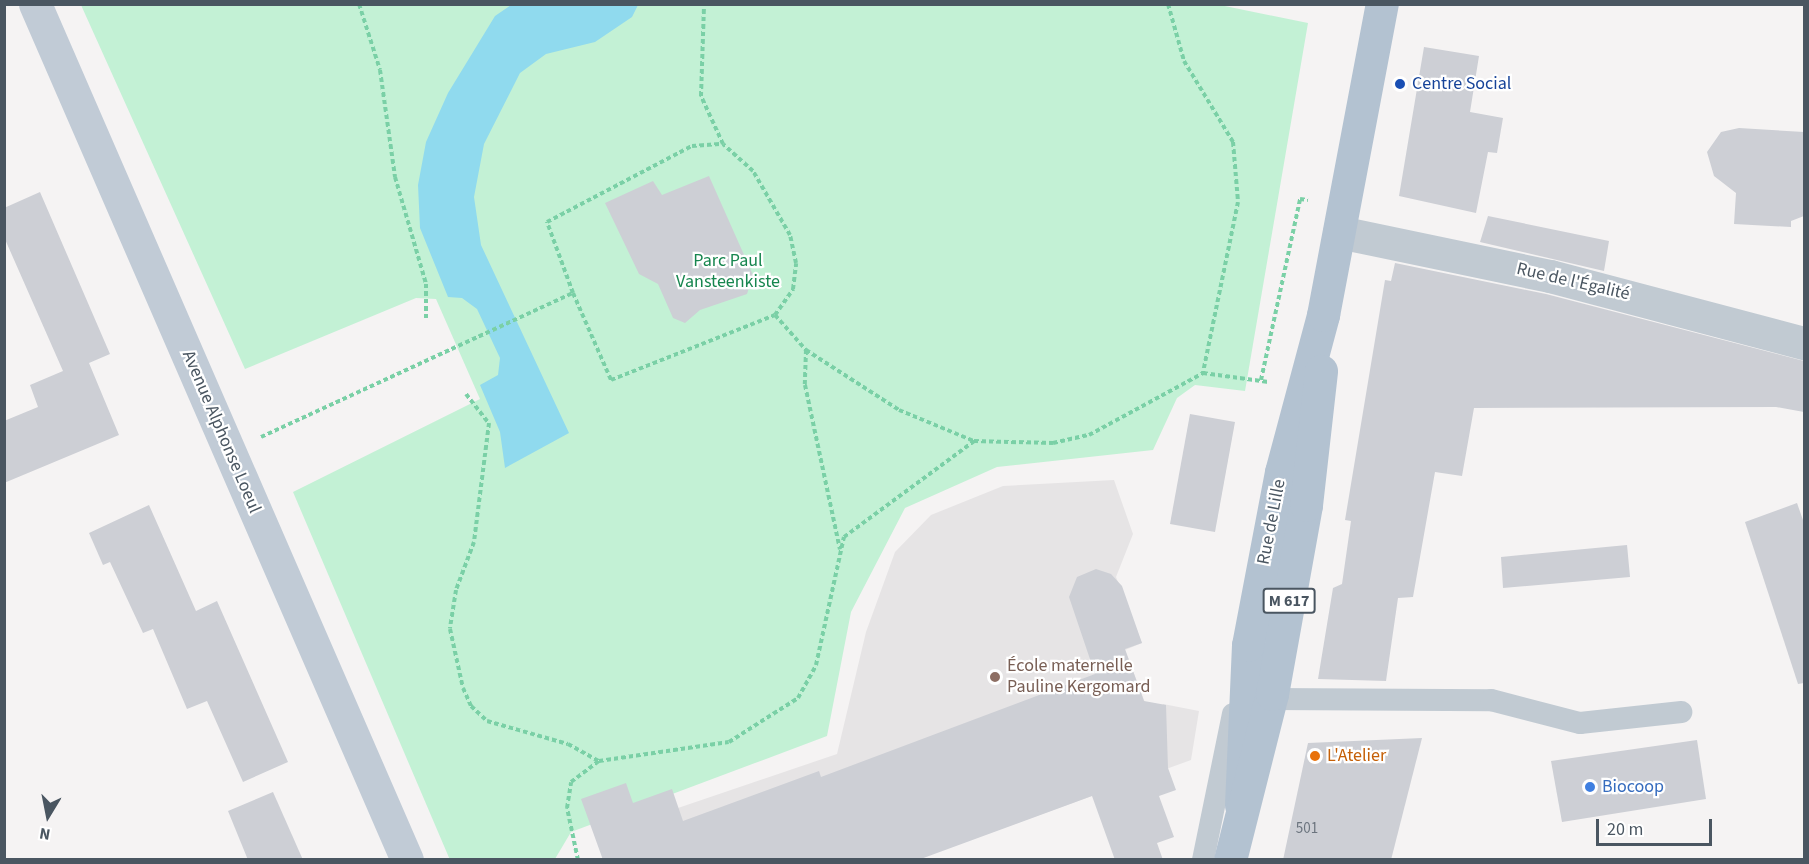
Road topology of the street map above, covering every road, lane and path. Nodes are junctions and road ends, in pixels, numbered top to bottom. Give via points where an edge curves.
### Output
1 (35, 4) edge
2 (359, 4) edge
3 (704, 4) edge
4 (1168, 4) edge
5 (1382, 4) edge
6 (723, 144) junction
7 (1341, 219) junction
8 (573, 293) junction
9 (775, 315) junction
10 (1323, 315) junction
11 (426, 318) dead end
12 (1804, 343) edge
13 (807, 350) junction
14 (1203, 373) junction
15 (1261, 380) junction
16 (1300, 390) junction
17 (466, 394) dead end
18 (974, 441) junction
19 (229, 451) junction
20 (840, 549) junction
21 (1248, 645) junction
22 (1271, 699) junction
23 (1681, 712) dead end
24 (599, 761) junction
25 (1241, 805) junction
26 (407, 860) edge
27 (578, 860) edge
28 (1203, 860) edge
29 (1230, 860) edge

1 - 19 main road, Avenue Alphonse Loeul
2 - 11 path via 380,70 394,177 426,284
3 - 6 path via 701,96
4 - 14 path via 1184,61 1233,142 1237,190
5 - 7 main road, Rue de Lille / M 617
6 - 8 path via 692,146 547,222
6 - 9 path via 753,171 790,236 796,263 793,289
7 - 10 main road, Rue de Lille / M 617
7 - 12 street, Rue de l'Égalité
7 - 15 path via 1300,199
8 - 9 path via 611,380
8 - 19 path
9 - 13 path
10 - 16 main road, Rue de Lille / M 617
10 - 22 main road, Rue de Lille / M 617 via 1313,452
13 - 18 path via 899,410
13 - 20 path via 807,396
14 - 15 path
14 - 18 path via 1177,382 1089,435 1053,443
15 - 16 path
16 - 21 main road, Rue de Lille / M 617
17 - 24 path via 489,423 474,542 456,590 450,629 463,688 487,721 568,744
18 - 20 path via 844,537
19 - 26 main road, Avenue Alphonse Loeul
20 - 24 path via 816,665 798,698 729,742
21 - 25 main road, Rue de Lille / M 617
21 - 28 lane
22 - 23 lane via 1491,700 1580,723
22 - 25 main road, Rue de Lille / M 617
24 - 27 path via 571,782 567,793
25 - 29 main road, Rue de Lille / M 617

